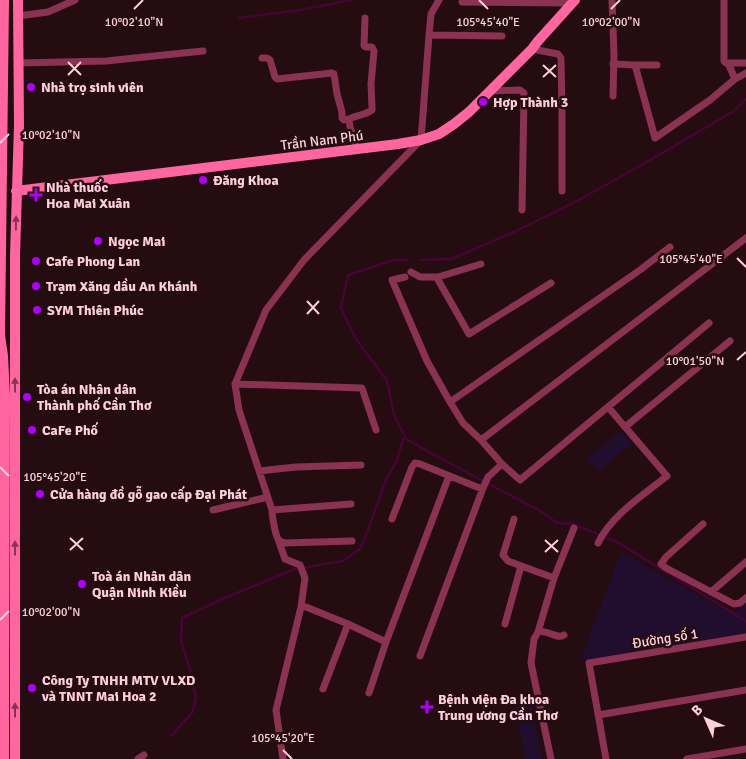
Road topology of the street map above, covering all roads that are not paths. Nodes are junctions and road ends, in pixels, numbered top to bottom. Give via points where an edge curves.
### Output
1 (18, 0) edge
2 (75, 0) edge
3 (439, 0) edge
4 (612, 0) edge
5 (724, 0) edge
6 (574, 1) edge
7 (462, 2) dead end
8 (3, 6) edge
9 (18, 16) junction
10 (364, 18) dead end
11 (429, 35) junction
12 (502, 36) dead end
13 (532, 50) junction
14 (203, 51) dead end
15 (262, 58) dead end
16 (18, 63) junction
17 (728, 63) junction
18 (746, 63) edge
19 (613, 64) junction
20 (635, 65) junction
21 (657, 65) dead end
22 (746, 73) edge
23 (735, 79) junction
24 (490, 91) junction
25 (613, 96) dead end
26 (349, 119) junction
27 (421, 140) junction
28 (357, 149) junction
29 (16, 190) junction
30 (562, 191) dead end
31 (522, 210) dead end
32 (746, 238) edge
33 (670, 247) dead end
34 (480, 264) dead end
35 (411, 272) dead end
36 (438, 276) junction
37 (405, 277) dead end
38 (552, 283) dead end
39 (710, 323) dead end
40 (730, 341) dead end
41 (2, 356) edge
42 (15, 357) junction
43 (235, 384) junction
44 (450, 402) junction
45 (608, 408) junction
46 (625, 427) junction
47 (376, 430) dead end
48 (481, 440) junction
49 (502, 464) junction
50 (360, 465) dead end
51 (259, 471) junction
52 (448, 476) junction
53 (484, 486) junction
54 (268, 497) junction
55 (350, 504) dead end
56 (213, 510) dead end
57 (272, 510) junction
58 (392, 519) dead end
59 (514, 519) dead end
60 (703, 524) dead end
61 (574, 528) dead end
62 (278, 539) junction
63 (352, 541) dead end
64 (598, 543) dead end
65 (746, 562) edge
66 (521, 566) junction
67 (554, 578) junction
68 (711, 592) junction
69 (746, 598) edge
70 (301, 607) junction
71 (348, 624) junction
72 (505, 624) dead end
73 (538, 632) junction
74 (564, 635) dead end
75 (746, 637) edge
76 (386, 642) junction
77 (420, 656) dead end
78 (323, 689) dead end
79 (746, 690) edge
80 (369, 693) dead end
81 (598, 715) junction
82 (746, 749) edge
83 (4, 759) edge
84 (15, 759) edge
85 (284, 759) edge
86 (551, 759) edge
87 (606, 759) edge
88 (687, 759) edge

1 - 9 main road
2 - 9 street via 48,12
3 - 11 street via 432,14
4 - 19 street
5 - 17 street via 724,61
6 - 7 street
6 - 13 main road, Trần Nam Phú
8 - 41 main road
9 - 16 main road
10 - 26 street via 364,46 372,47 374,52 372,110
11 - 12 street
11 - 27 street
13 - 24 main road, Trần Nam Phú
13 - 30 street via 558,54 561,58
14 - 16 street via 106,62
15 - 26 street via 270,60 277,79 334,74 342,118
16 - 29 main road
17 - 18 street
17 - 23 street
19 - 20 street
19 - 25 street
20 - 21 street
20 - 23 street via 655,138
22 - 23 street
24 - 27 main road, Trần Nam Phú via 454,124
24 - 31 street via 520,90 524,93
26 - 28 street
27 - 28 main road, Trần Nam Phú
27 - 43 street via 304,260 266,310
28 - 29 main road, Trần Nam Phú
42 -> 29 main road
32 - 48 street
33 - 44 street
34 - 36 street
35 - 36 street via 420,277
36 - 38 street via 469,334
37 - 44 street via 392,280 427,361
39 - 45 street
40 - 46 street
41 - 42 main road
41 - 83 main road via 5,396
84 -> 42 main road
43 - 47 street via 362,388
43 - 51 street
44 - 48 street via 463,423
45 - 46 street
45 - 49 street via 520,480
46 - 64 street via 666,476 614,520
48 - 49 street
49 - 53 street
50 - 51 street
51 - 54 street
52 - 53 street
52 - 58 street via 420,464 412,467
52 - 76 street
53 - 77 street
54 - 56 street
54 - 57 street
55 - 57 street
57 - 62 street
59 - 66 street via 503,555 508,561
60 - 68 street via 661,564
61 - 67 street
62 - 63 street via 285,543
62 - 70 street via 285,558 300,565 304,574
65 - 68 street
66 - 67 street
66 - 72 street
67 - 73 street
68 - 69 street via 734,604
70 - 71 street
70 - 85 street via 276,710
71 - 76 street
71 - 78 street
73 - 74 street via 544,630 558,637
73 - 86 street via 531,663
75 - 81 street, Đường số 1 via 589,663
76 - 80 street
79 - 81 street
81 - 87 street
82 - 88 street

